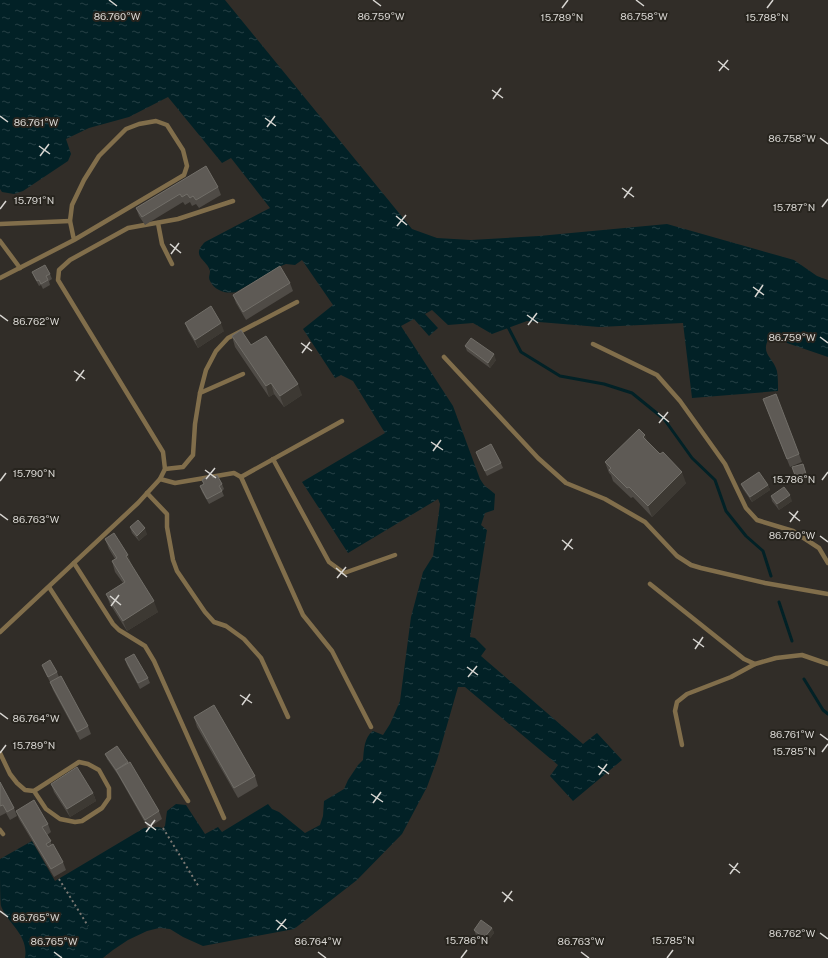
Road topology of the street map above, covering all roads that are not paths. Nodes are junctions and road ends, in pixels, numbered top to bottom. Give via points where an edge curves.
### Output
1 (233, 201) dead end
2 (70, 221) junction
3 (158, 223) junction
4 (0, 224) edge
5 (74, 240) junction
6 (0, 241) edge
7 (172, 264) dead end
8 (20, 268) junction
9 (0, 278) edge
10 (297, 302) dead end
11 (593, 344) dead end
12 (444, 357) dead end
13 (243, 374) dead end
14 (200, 393) junction
15 (342, 421) dead end
16 (273, 459) junction
17 (165, 469) junction
18 (241, 477) junction
19 (160, 479) junction
20 (147, 493) junction
21 (395, 555) dead end
22 (74, 563) junction
23 (828, 563) edge
24 (650, 584) dead end
25 (49, 587) junction
26 (828, 594) edge
27 (0, 632) edge
28 (755, 664) junction
29 (828, 664) edge
30 (288, 717) dead end
31 (371, 727) dead end
32 (682, 744) dead end
33 (0, 754) edge
34 (34, 791) junction
35 (188, 801) dead end
36 (224, 818) dead end

1 - 3 lane
2 - 4 lane
2 - 5 lane
2 - 5 lane via 72,205 84,180 99,156 113,141 126,129 139,124 156,121 167,125 183,150 187,166 184,175
3 - 7 lane via 162,244
3 - 17 lane via 128,228 70,260 59,270 58,280 163,452
5 - 8 lane
6 - 8 lane
8 - 9 lane
10 - 14 lane via 228,338 216,351 206,370
11 - 23 lane via 657,375 680,401 725,464 746,508 757,520 793,531 819,548
12 - 26 lane via 538,458 566,483 605,499 645,522 677,556 691,565 765,583
13 - 14 lane
14 - 17 lane via 192,456 183,467
15 - 16 lane
16 - 18 lane
16 - 21 lane via 329,562 335,567 344,573
17 - 19 lane
18 - 19 lane via 234,473 175,483
18 - 31 lane via 303,615 332,651
19 - 20 lane
20 - 22 lane
20 - 30 lane via 167,514 167,527 177,571 214,622 226,626 244,639 261,658
22 - 25 lane
22 - 36 lane via 113,624 145,646 154,661
24 - 28 lane via 744,659
25 - 27 lane
25 - 35 lane
28 - 29 lane via 802,655
28 - 32 lane via 731,677 687,694 677,702 675,711
33 - 34 lane via 17,783 25,790
34 - 34 lane via 79,762 99,770 109,788 109,798 102,808 82,822 75,822 60,819 46,809

